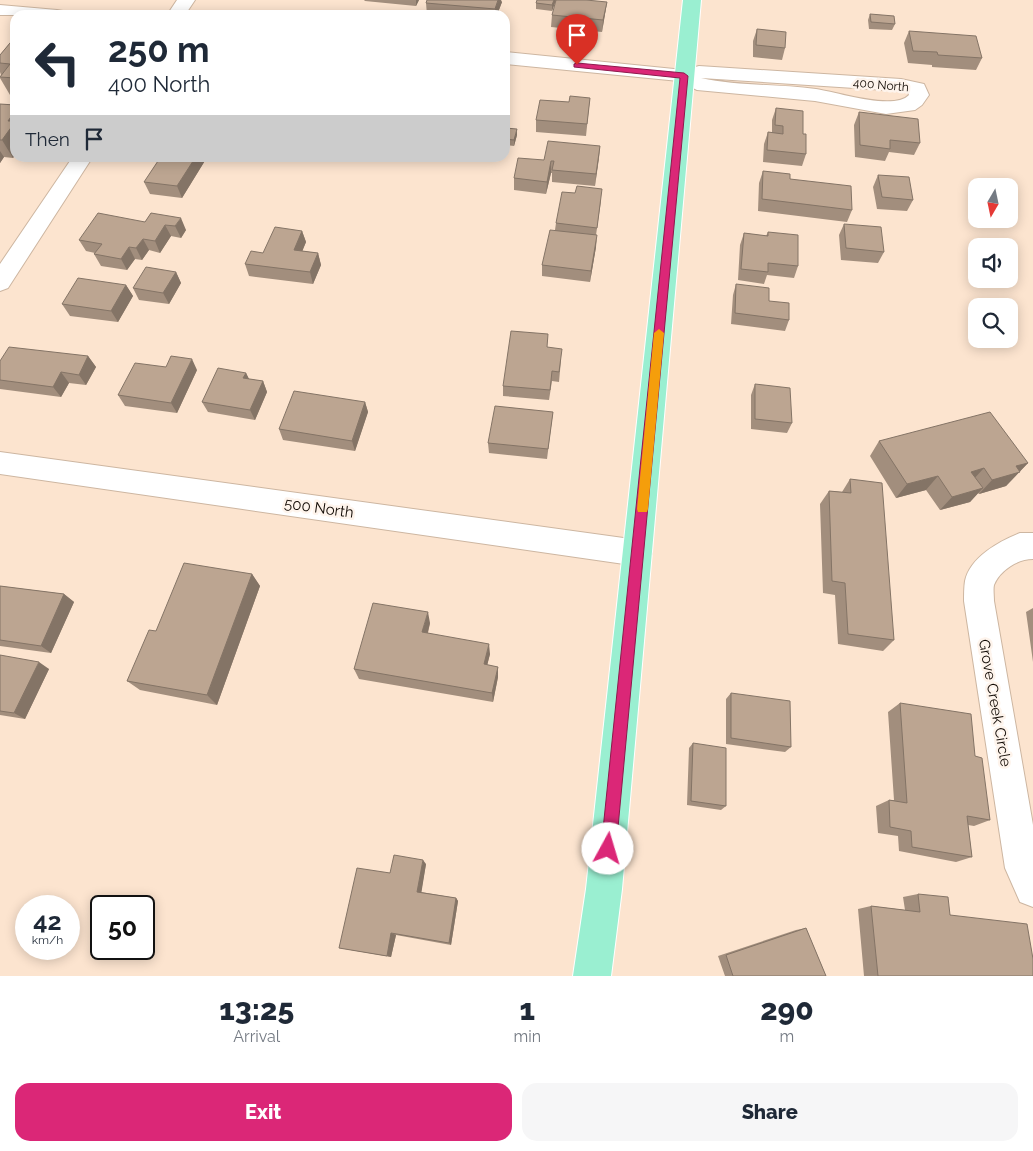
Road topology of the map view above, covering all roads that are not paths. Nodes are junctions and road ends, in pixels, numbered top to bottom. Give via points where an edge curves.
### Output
1 (692, 0) edge
2 (510, 59) edge
3 (684, 76) junction
4 (768, 83) junction
5 (79, 162) edge
6 (0, 282) edge
7 (0, 463) edge
8 (1033, 546) edge
9 (638, 553) junction
10 (1033, 889) edge
11 (592, 976) edge

1 - 3 main road
2 - 3 street, 400 North
3 - 4 street, 400 North via 697,84
3 - 9 main road
4 - 4 street, 400 North via 886,108 908,106 919,95 918,88 901,85
5 - 6 street
7 - 9 street, 500 North
8 - 10 street, Grove Creek Circle via 1020,546 999,556 980,580 979,601 1023,868
9 - 11 main road via 604,889

